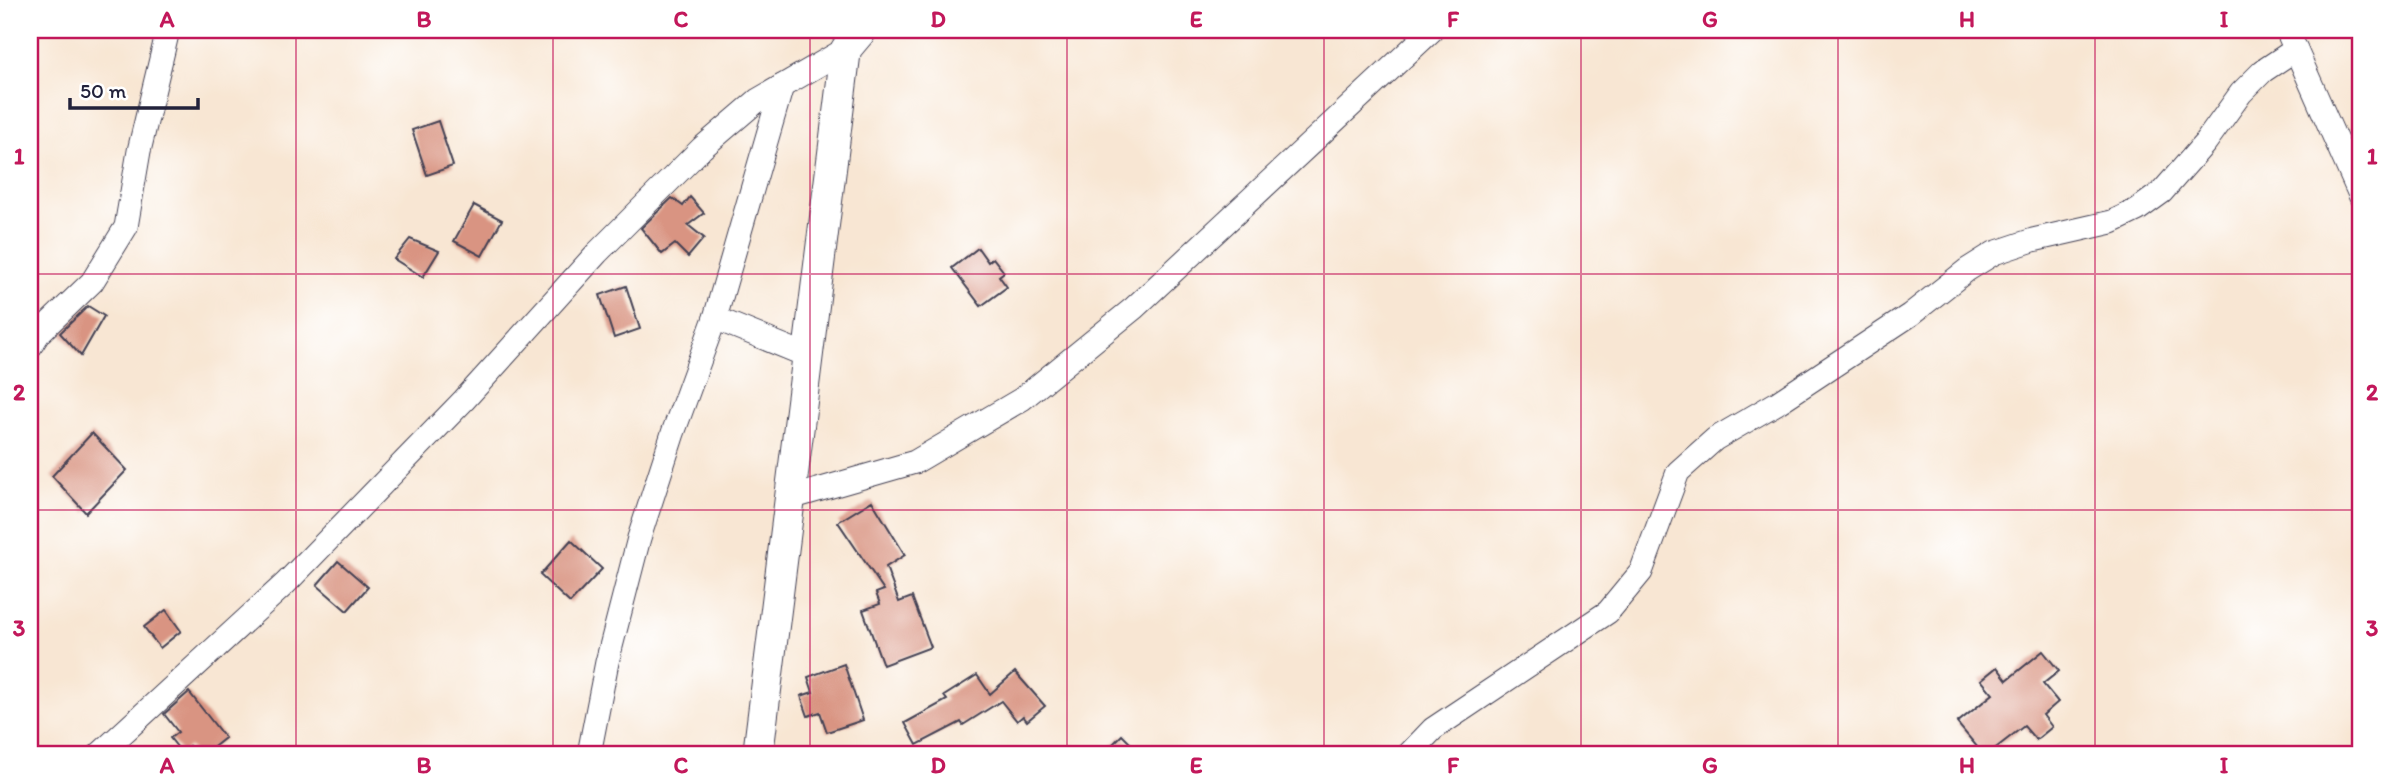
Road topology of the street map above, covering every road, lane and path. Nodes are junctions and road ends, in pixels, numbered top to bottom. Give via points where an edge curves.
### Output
1 (167, 30) edge
2 (1432, 30) edge
3 (2291, 39) edge
4 (854, 40) edge
5 (782, 86) junction
6 (2361, 197) edge
7 (715, 317) junction
8 (30, 347) edge
9 (808, 356) junction
10 (790, 498) junction
11 (100, 754) edge
12 (589, 754) edge
13 (758, 754) edge
14 (1409, 754) edge

1 - 8 street via 126,227 92,282
2 - 10 street via 1133,309 1022,399 915,462
3 - 6 street
3 - 14 street via 2241,93 2171,183 2137,210 2112,222 1994,253 1910,315 1715,439 1678,472 1641,572 1608,612 1433,729
4 - 5 street
4 - 9 main road
5 - 7 street
5 - 11 street via 758,100 702,148 286,583
7 - 9 street
7 - 12 street via 639,538
9 - 10 main road
10 - 13 main road

